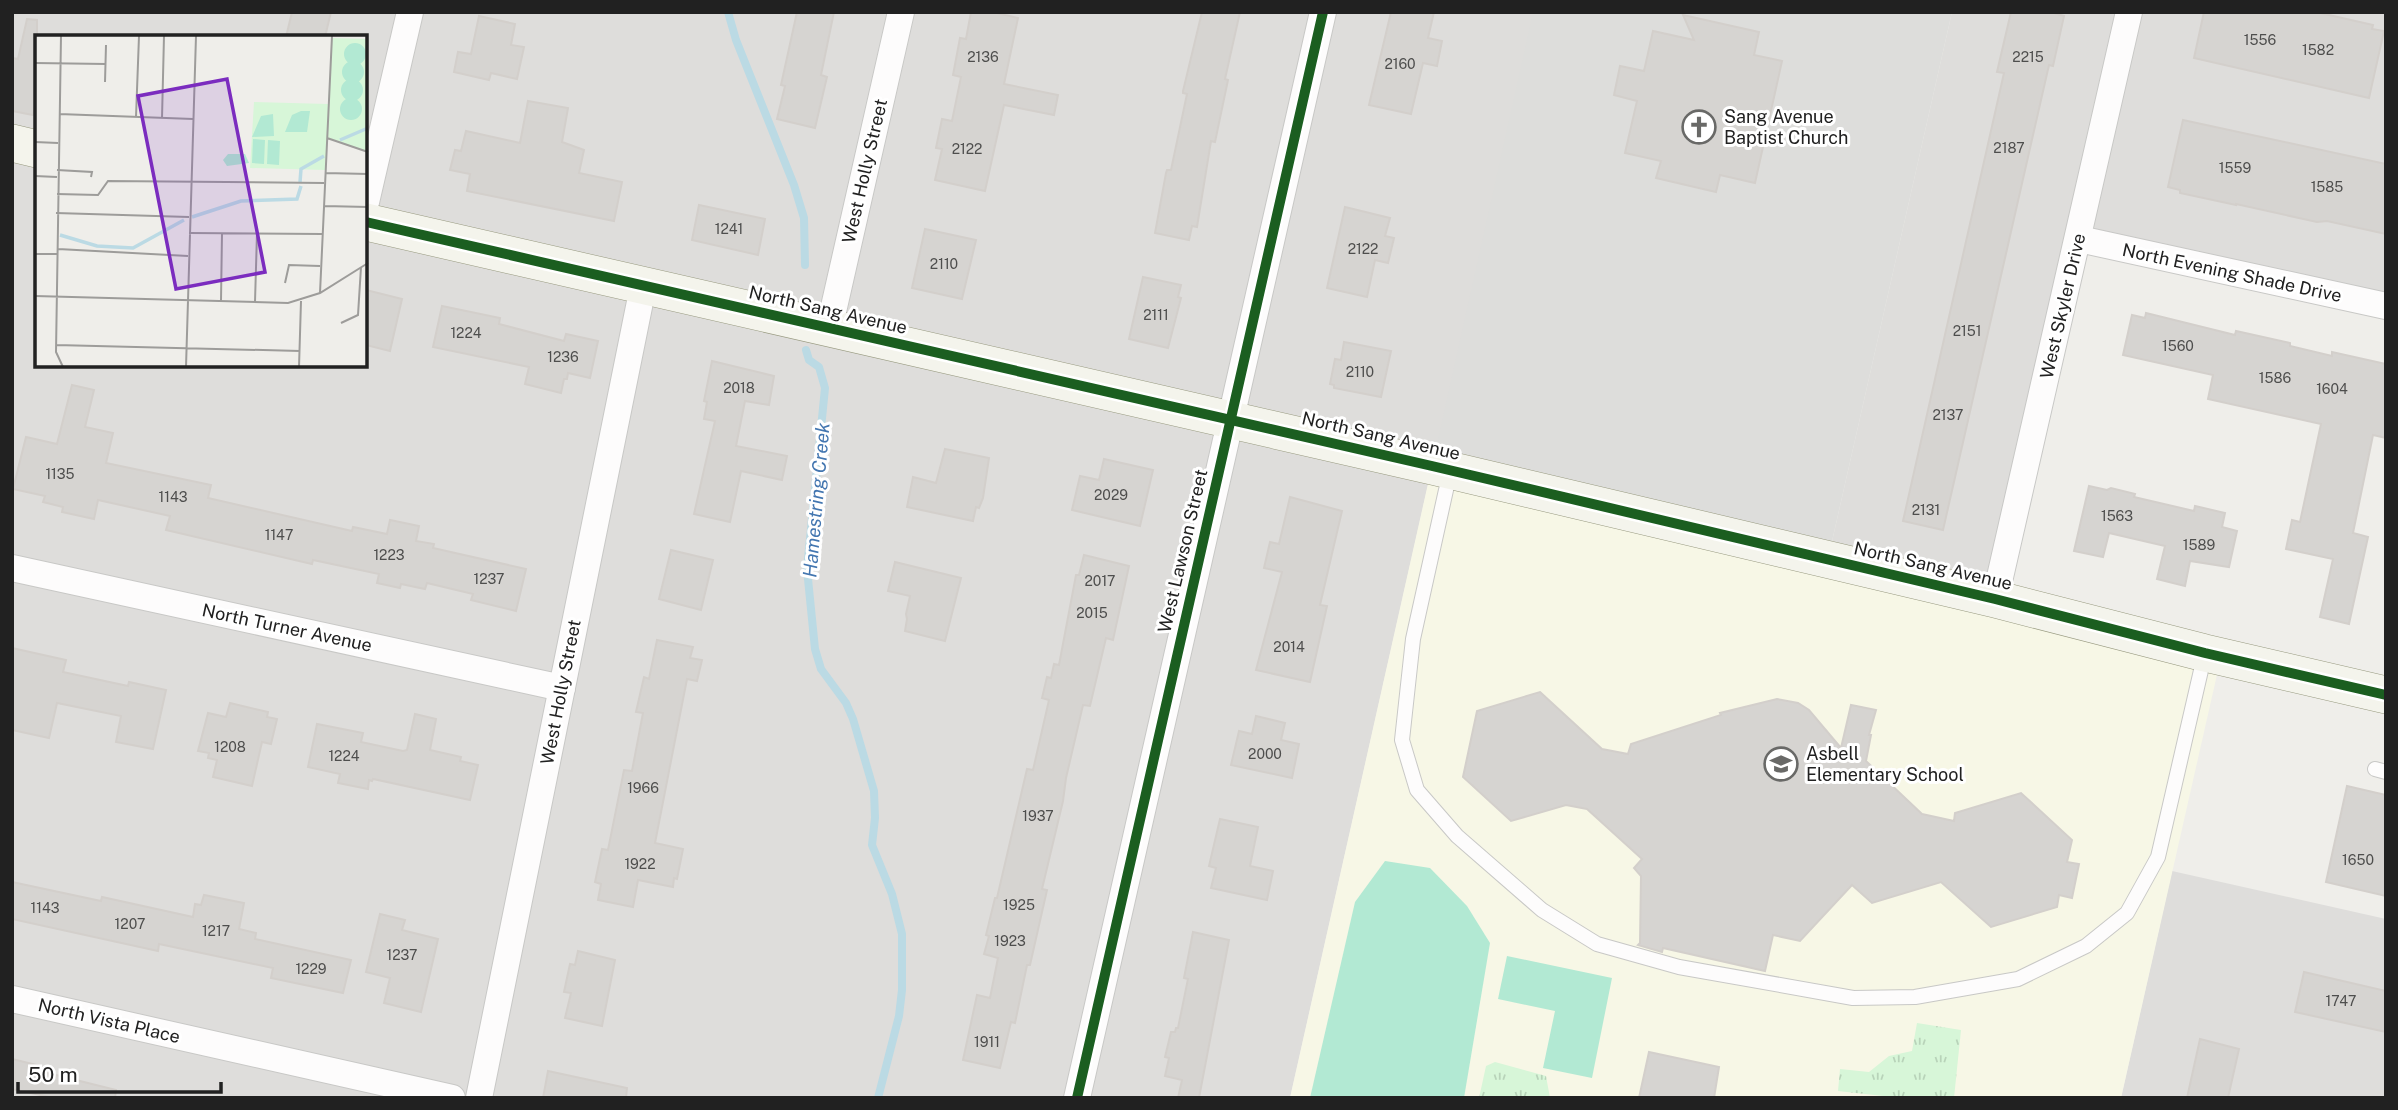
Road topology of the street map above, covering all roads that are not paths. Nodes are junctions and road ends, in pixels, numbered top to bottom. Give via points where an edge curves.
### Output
1 (410, 12) edge
2 (901, 12) edge
3 (1323, 12) edge
4 (2129, 12) edge
5 (12, 143) edge
6 (35, 149) edge
7 (368, 193) edge
8 (368, 222) edge
9 (2079, 239) junction
10 (643, 287) junction
11 (2386, 306) edge
12 (829, 329) junction
13 (1230, 419) junction
14 (1450, 470) junction
15 (12, 568) edge
16 (1995, 599) junction
17 (2205, 653) junction
18 (562, 688) junction
19 (2386, 695) edge
20 (12, 999) edge
21 (452, 1098) edge
22 (479, 1098) edge
23 (1077, 1098) edge

1 - 7 street
2 - 12 street, West Holly Street
3 - 13 street, West Lawson Street
4 - 9 street, West Skyler Drive
5 - 6 street
8 - 10 street, North Sang Avenue
9 - 11 street, North Evening Shade Drive
9 - 16 street, West Skyler Drive
10 - 12 street, North Sang Avenue
10 - 18 street, West Holly Street
12 - 13 street, North Sang Avenue
13 - 14 street, North Sang Avenue
13 - 23 street, West Lawson Street
14 - 16 street, North Sang Avenue
14 - 17 lane via 1413,639 1402,740 1417,790 1457,836 1542,910 1597,944 1679,967 1853,998 1915,997 2018,979 2086,946 2127,913 2158,857
15 - 18 street, North Turner Avenue
16 - 17 street, North Sang Avenue
17 - 19 street, North Sang Avenue
18 - 22 street, West Holly Street
20 - 21 street, North Vista Place

